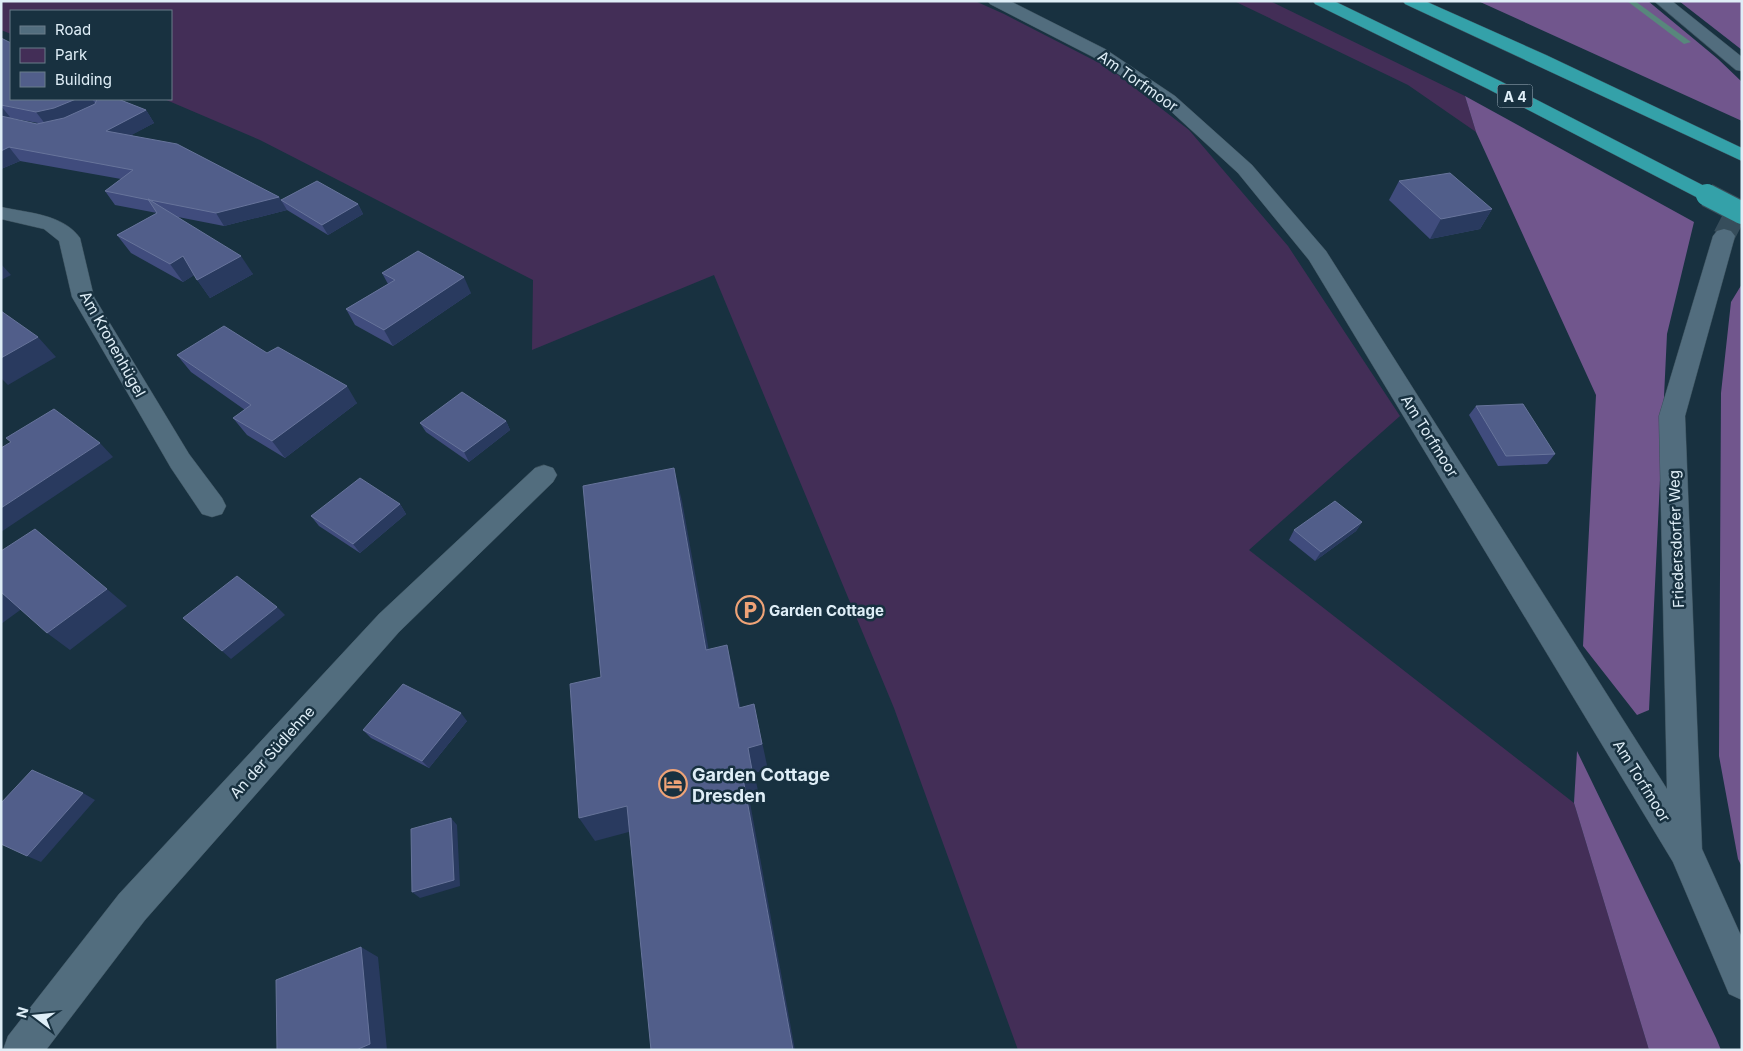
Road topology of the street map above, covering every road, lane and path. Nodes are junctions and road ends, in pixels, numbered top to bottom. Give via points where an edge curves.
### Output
1 (996, 1) edge
2 (1321, 1) edge
3 (1411, 1) edge
4 (1662, 1) edge
5 (1742, 66) edge
6 (1736, 152) edge
7 (1, 213) edge
8 (1742, 213) edge
9 (1724, 236) tunnel mouth
10 (544, 475) dead end
11 (212, 506) dead end
12 (1685, 850) junction
13 (1742, 981) edge
14 (22, 1050) edge

1 - 12 street, Am Torfmoor via 1099,53 1169,100 1245,169 1318,256
2 - 8 highway, A 4, bridge via 1494,85
3 - 6 highway
4 - 5 street
7 - 11 street, Am Kronenhügel via 51,224 69,238 83,297 180,461
9 - 12 street, Friedersdorfer Weg via 1672,416
10 - 14 street, An der Südlehne via 376,638 132,907
12 - 13 street, Am Torfmoor

